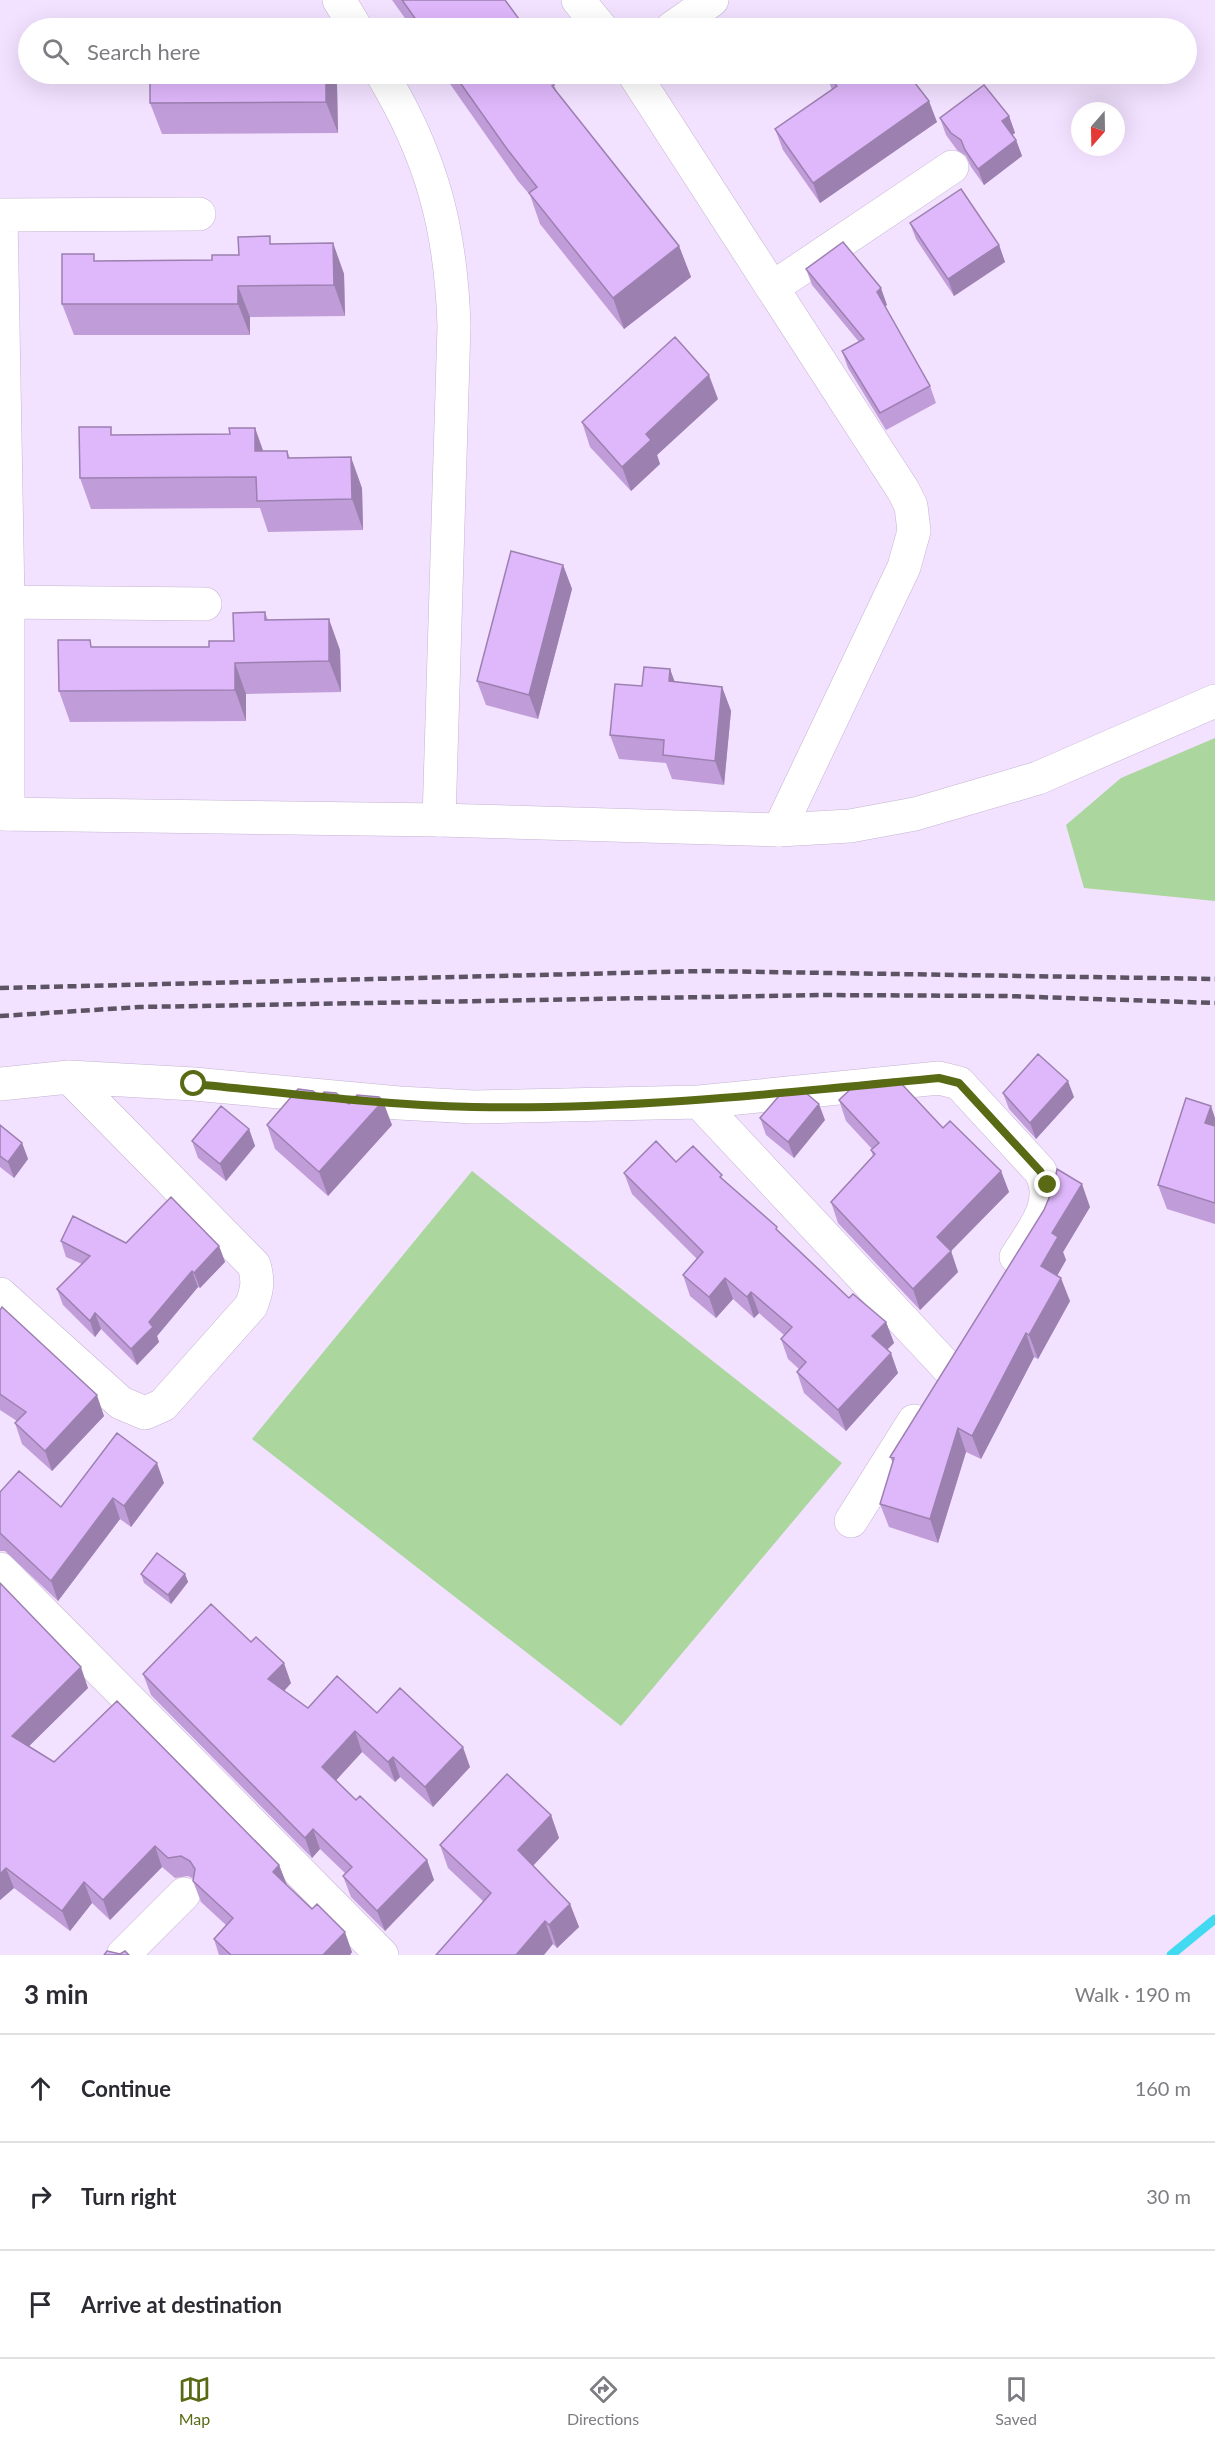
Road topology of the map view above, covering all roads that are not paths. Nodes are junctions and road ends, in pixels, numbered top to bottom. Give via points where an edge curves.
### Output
1 (339, 0) edge
2 (578, 0) edge
3 (712, 0) edge
4 (350, 18) edge
5 (592, 18) edge
6 (686, 18) edge
7 (387, 84) edge
8 (640, 84) edge
9 (952, 167) dead end
10 (199, 214) dead end
11 (0, 215) edge
12 (772, 288) junction
13 (3, 407) edge
14 (4, 602) edge
15 (205, 604) dead end
16 (1215, 701) edge
17 (4, 814) edge
18 (439, 820) junction
19 (779, 830) junction
20 (69, 1077) junction
21 (0, 1084) edge
22 (699, 1102) junction
23 (1001, 1281) edge
24 (0, 1293) edge
25 (965, 1338) edge
26 (947, 1367) junction
27 (852, 1521) dead end
28 (0, 1569) edge
29 (184, 1894) dead end
30 (123, 1955) edge
31 (382, 1955) edge

1 - 4 street
2 - 5 street
3 - 6 street
7 - 18 street via 420,148 440,202 453,282
8 - 12 street
9 - 12 street
10 - 11 street
11 - 13 street
12 - 19 street via 903,490 911,506 915,531 892,596
13 - 14 street
14 - 15 street
14 - 17 street
16 - 19 street via 1038,778 915,814 850,826
17 - 18 street
18 - 19 street
20 - 21 street
20 - 22 street via 474,1107
20 - 24 street via 254,1265 257,1292 250,1306 163,1405 145,1413 131,1409 105,1389
22 - 23 street via 939,1078 959,1083 1040,1171 1048,1185 1037,1223
22 - 26 street
25 - 26 street
26 - 27 street
28 - 31 street
29 - 30 street

